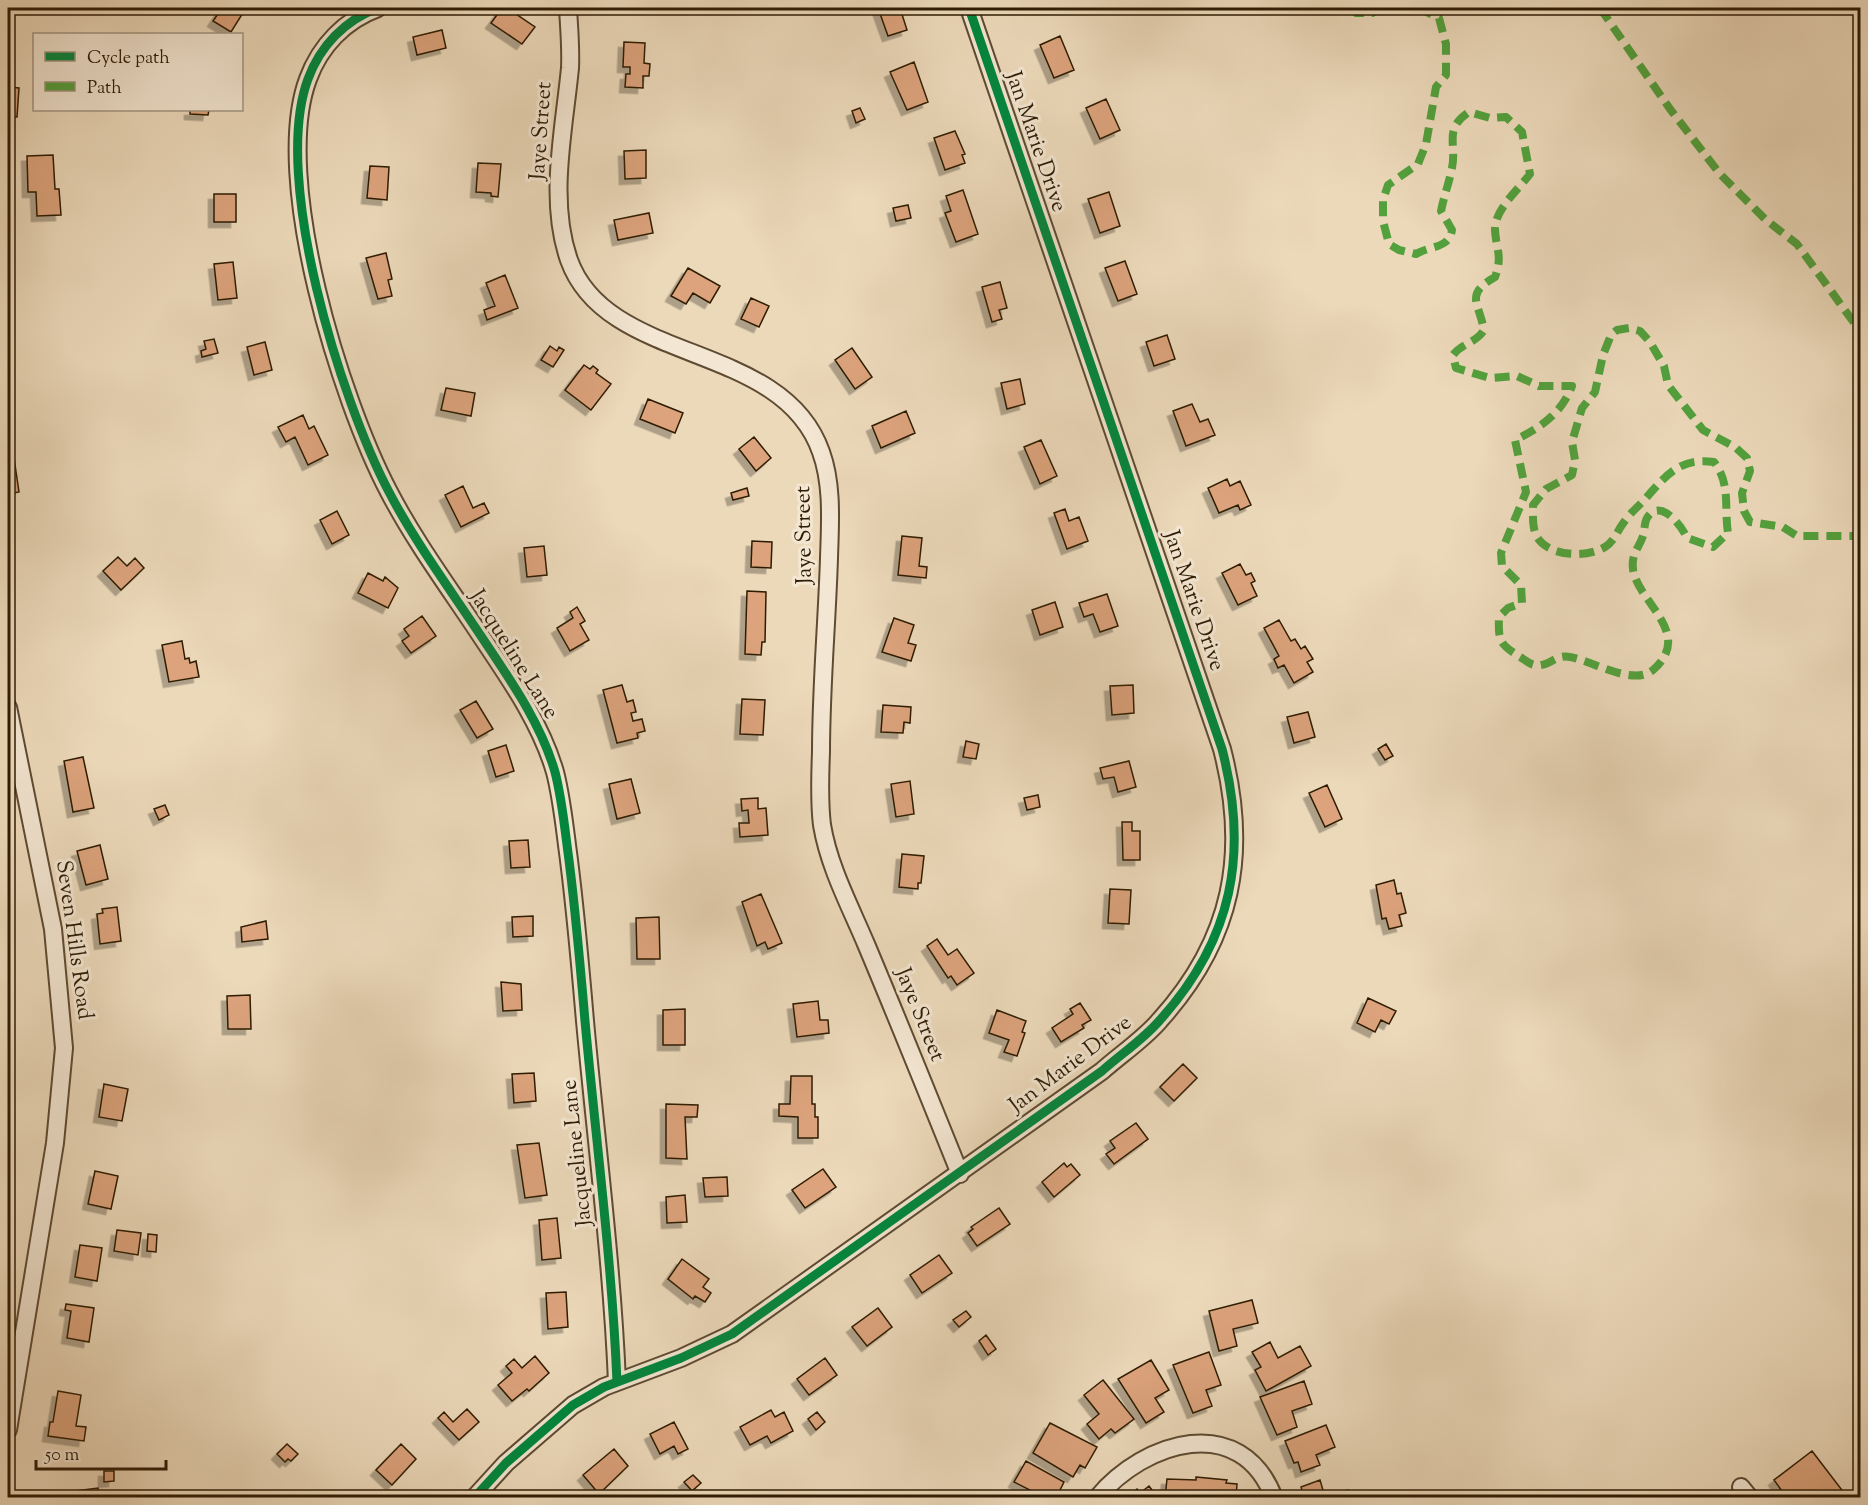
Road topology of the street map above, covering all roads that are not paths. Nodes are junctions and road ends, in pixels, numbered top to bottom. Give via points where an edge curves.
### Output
1 (378, 8) edge
2 (568, 8) edge
3 (969, 8) edge
4 (8, 707) edge
5 (960, 1174) junction
6 (618, 1382) junction
7 (8, 1430) edge
8 (474, 1497) edge
9 (1097, 1497) edge
10 (1274, 1497) edge

1 - 6 street, Jacqueline Lane via 363,13 339,31 319,55 307,81 298,141 305,228 326,328 389,492 522,701 555,773 575,902
2 - 5 street, Jaye Street via 570,63 559,216 570,261 581,283 593,300 617,317 775,392 794,406 821,451 830,522 821,723 823,826 847,901
3 - 5 street, Jan Marie Drive via 1198,676 1233,791 1235,835 1229,886 1213,946 1177,1000 1159,1022 1102,1071
4 - 7 street, Seven Hills Road via 53,929 64,1048 55,1143
5 - 6 street, Jan Marie Drive via 732,1334
6 - 8 street, Jan Marie Drive via 573,1405 506,1463
9 - 10 street via 1151,1454 1176,1444 1210,1444 1236,1451 1258,1467

